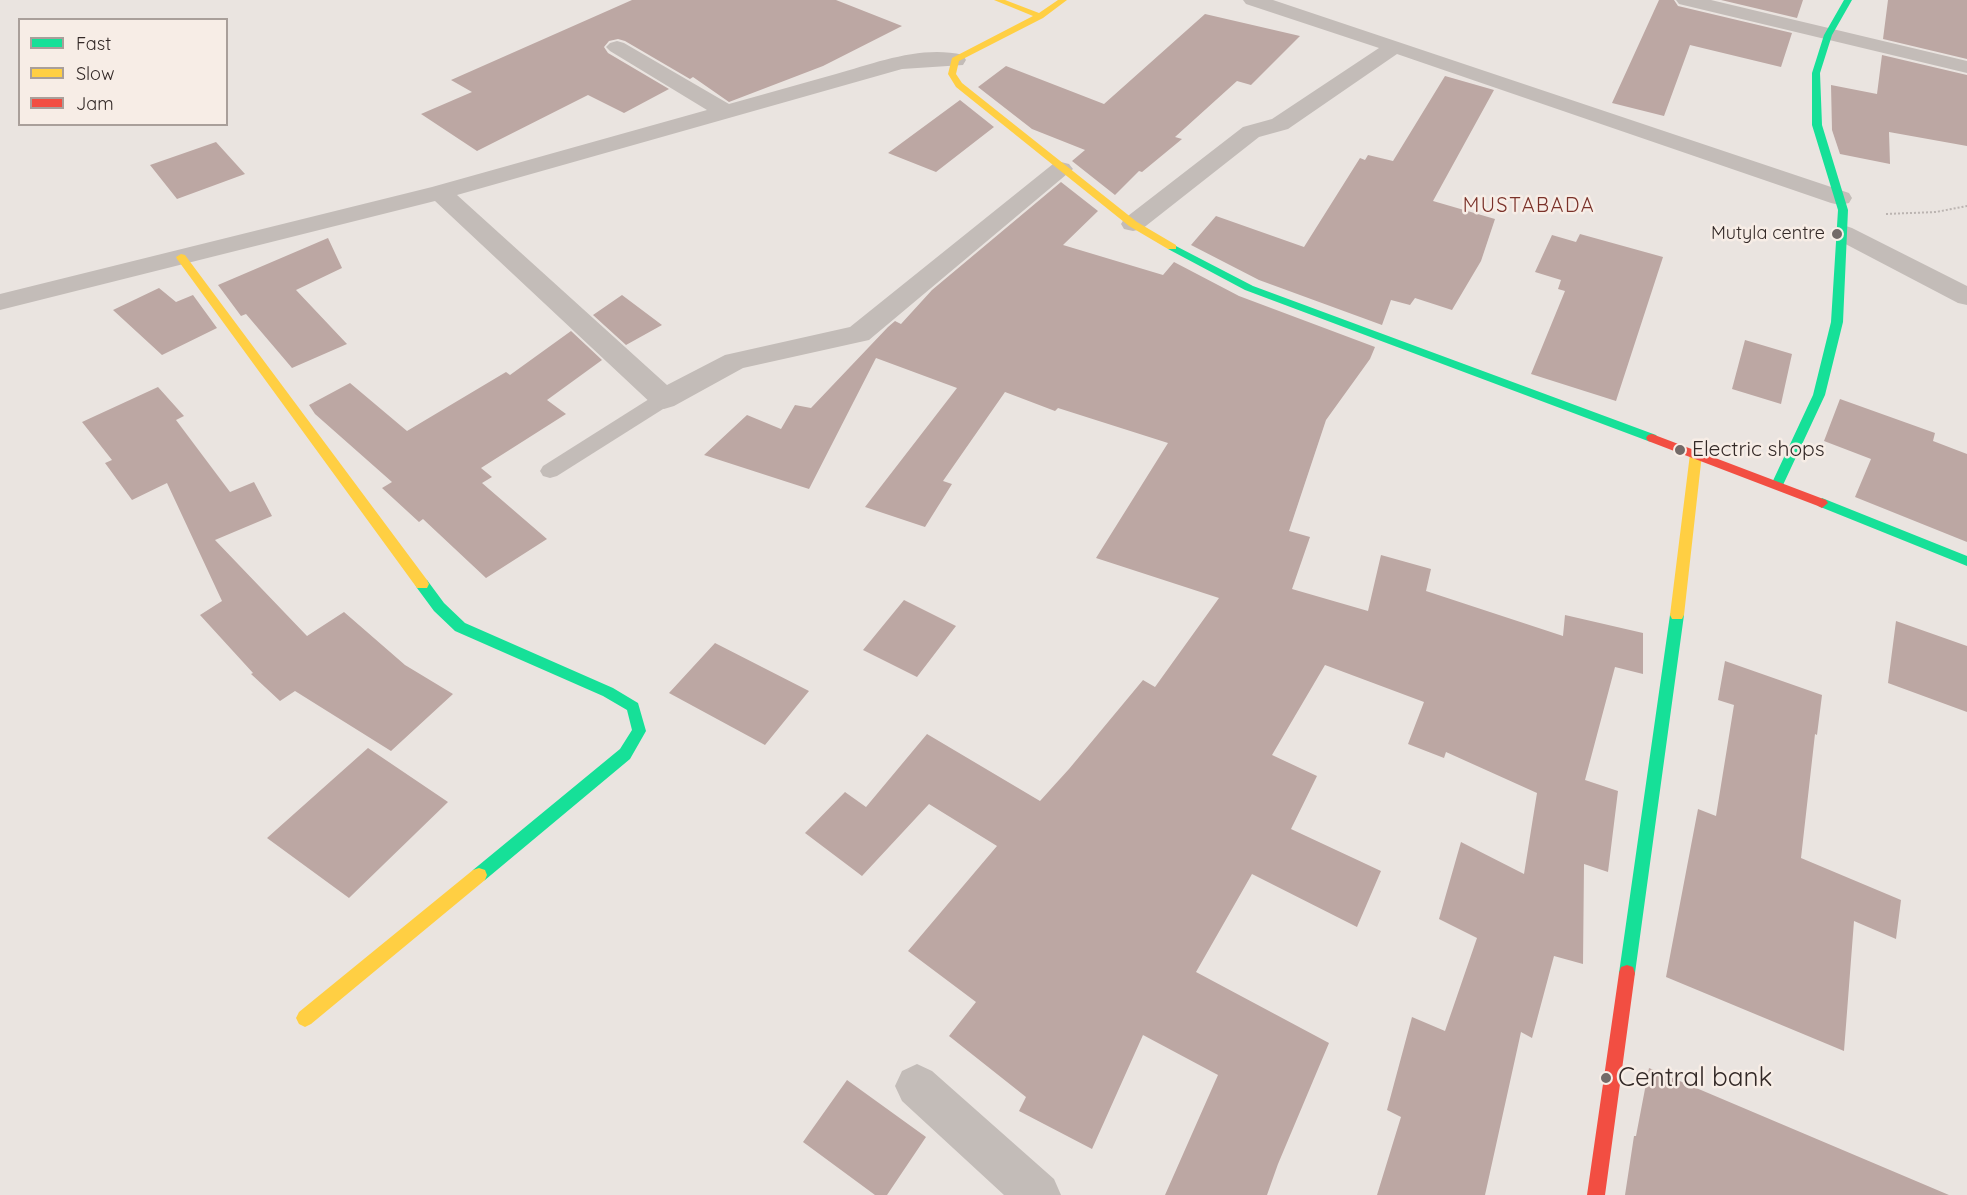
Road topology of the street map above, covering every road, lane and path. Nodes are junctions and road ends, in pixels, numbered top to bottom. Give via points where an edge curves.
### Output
1 (998, 0) edge
2 (1063, 0) edge
3 (1253, 0) edge
4 (1686, 0) edge
5 (1848, 0) edge
6 (1040, 16) junction
7 (1828, 35) junction
8 (1395, 46) junction
9 (617, 47) dead end
10 (955, 60) junction
11 (1967, 67) edge
12 (728, 113) junction
13 (1061, 169) junction
14 (440, 192) junction
15 (1967, 206) edge
16 (1842, 216) junction
17 (1132, 224) junction
18 (181, 257) junction
19 (1967, 297) edge
20 (0, 302) edge
21 (664, 399) junction
22 (1696, 453) junction
23 (550, 471) dead end
24 (1777, 485) junction
25 (1967, 561) edge
26 (305, 1018) dead end
27 (917, 1086) dead end
28 (1038, 1195) edge
29 (1596, 1195) edge

1 - 6 street
2 - 6 street
3 - 8 street
4 - 7 street
5 - 7 street
6 - 10 street
7 - 11 street
7 - 16 street via 1816,73 1817,125
8 - 16 street
8 - 17 street via 1280,124 1251,132
9 - 12 street
10 - 12 street via 900,63
10 - 13 street via 952,74 960,85
12 - 14 street
13 - 17 street
13 - 21 street via 859,334 735,361
14 - 18 street
14 - 21 street
15 - 16 path via 1936,212
16 - 19 street
16 - 24 street via 1837,321 1818,395
17 - 22 street via 1249,288
18 - 20 street
18 - 26 street via 439,607 460,627 608,692 633,707 639,731 625,754
21 - 23 lane
22 - 24 street
22 - 29 street
24 - 25 street
27 - 28 street

